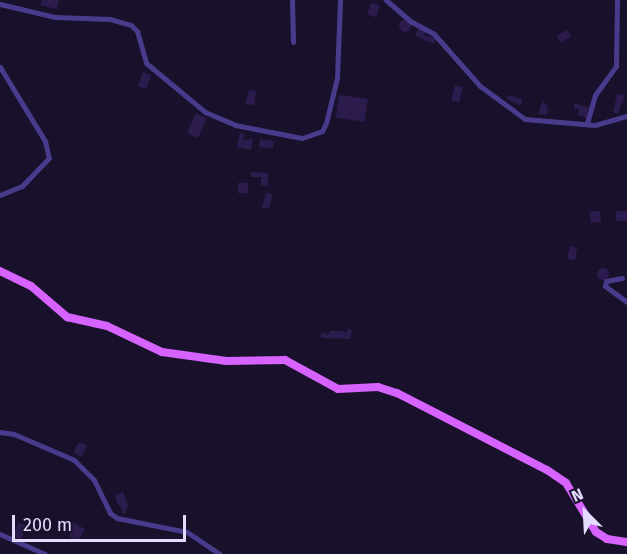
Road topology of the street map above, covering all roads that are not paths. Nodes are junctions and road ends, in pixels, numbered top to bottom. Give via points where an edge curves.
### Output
1 (292, 0) edge
2 (340, 0) edge
3 (386, 0) edge
4 (617, 0) edge
5 (0, 4) edge
6 (293, 42) dead end
7 (0, 66) edge
8 (627, 116) edge
9 (587, 123) junction
10 (0, 195) edge
11 (0, 272) edge
12 (622, 278) dead end
13 (627, 302) edge
14 (0, 432) edge
15 (0, 534) edge
16 (627, 542) edge
17 (45, 554) edge
18 (220, 554) edge

1 - 6 street
2 - 5 street via 339,60 326,123 322,131 302,138 236,125 206,112 146,63 137,31 131,25 110,19 55,17
3 - 9 street via 444,42 480,86 510,110 540,122
4 - 9 street via 616,66 595,95
7 - 10 street via 45,141 50,158 22,186
8 - 9 street via 595,125
11 - 16 main road via 24,281 67,317 107,326 162,352 226,361 285,360 338,389 378,387 398,393 548,470 566,483 596,532
12 - 13 street via 606,281 605,286
14 - 18 street via 14,434 74,460 94,480 110,513 117,518 187,532
15 - 17 street

